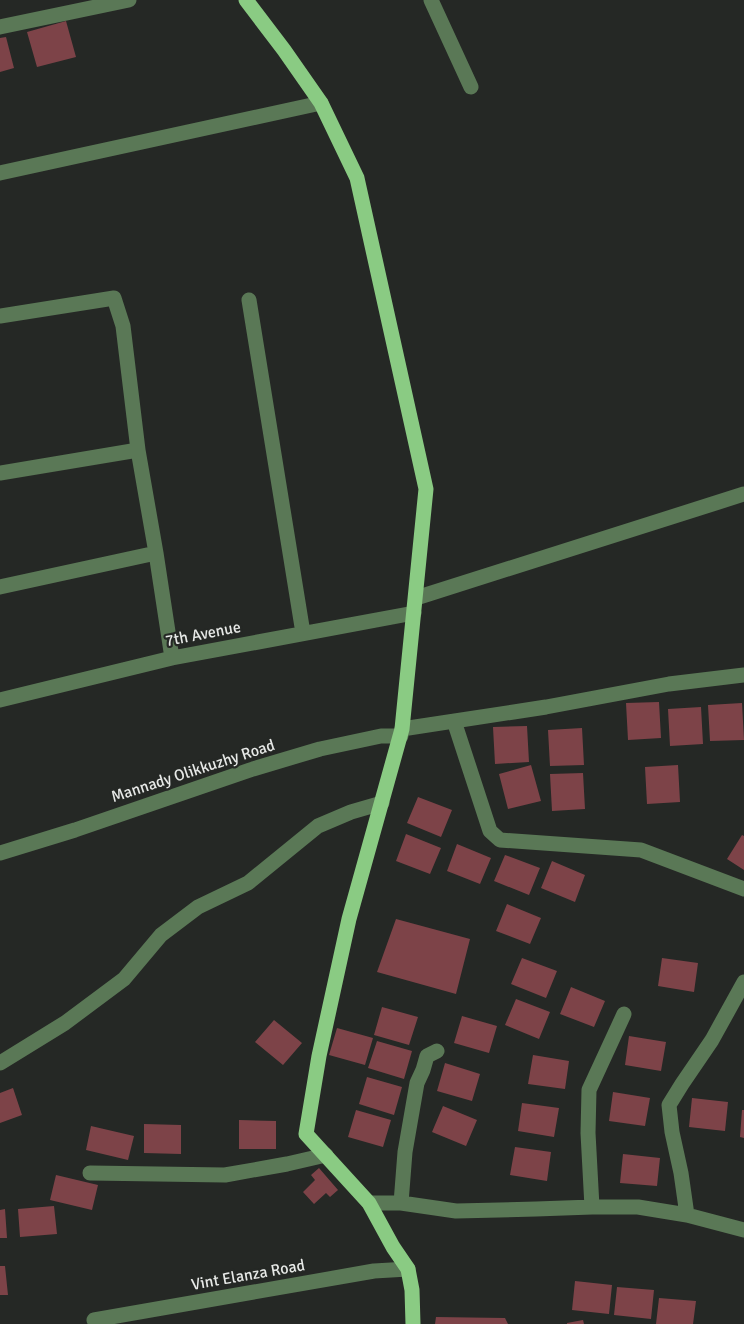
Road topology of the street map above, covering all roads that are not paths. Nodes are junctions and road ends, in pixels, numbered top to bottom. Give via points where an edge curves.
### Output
1 (129, 0) edge
2 (246, 0) edge
3 (431, 0) edge
4 (0, 27) edge
5 (471, 87) dead end
6 (321, 103) junction
7 (0, 173) edge
8 (249, 300) dead end
9 (0, 316) edge
10 (138, 450) junction
11 (0, 473) edge
12 (744, 494) edge
13 (156, 553) junction
14 (0, 587) edge
15 (415, 605) junction
16 (303, 633) junction
17 (172, 658) junction
18 (744, 675) edge
19 (0, 700) edge
20 (454, 721) junction
21 (401, 732) junction
22 (382, 804) junction
23 (0, 853) edge
24 (744, 889) edge
25 (744, 982) edge
26 (624, 1014) dead end
27 (437, 1051) dead end
28 (0, 1063) edge
29 (326, 1155) junction
30 (90, 1173) dead end
31 (369, 1203) junction
32 (401, 1203) junction
33 (592, 1207) junction
34 (687, 1215) junction
35 (744, 1230) edge
36 (408, 1269) junction
37 (94, 1320) dead end
38 (413, 1324) edge

1 - 4 street
2 - 6 main road
3 - 5 street
6 - 7 street
6 - 15 main road via 357,178 426,489
8 - 16 street
9 - 10 street via 114,298 123,326
10 - 11 street
10 - 13 street
12 - 15 street, 7th Avenue
13 - 14 street
13 - 17 street
15 - 16 street, 7th Avenue
15 - 21 main road
16 - 17 street, 7th Avenue
17 - 19 street, 7th Avenue
18 - 20 street, Mannady Olikkuzhy Road
20 - 21 street, Mannady Olikkuzhy Road
20 - 24 street via 490,831 500,840 641,850
21 - 22 main road
21 - 23 street, Mannady Olikkuzhy Road via 320,749 253,769
22 - 28 street via 318,826 248,883 198,907 161,935 124,979
22 - 29 main road via 349,919 306,1134
25 - 34 street via 669,1105
26 - 33 street via 589,1090
27 - 32 street via 427,1056 417,1083
29 - 30 street via 225,1175
29 - 31 main road
31 - 32 street
31 - 36 main road
32 - 33 street via 456,1211
33 - 34 street via 638,1207
34 - 35 street
36 - 37 street, Vint Elanza Road via 374,1271
36 - 38 main road

